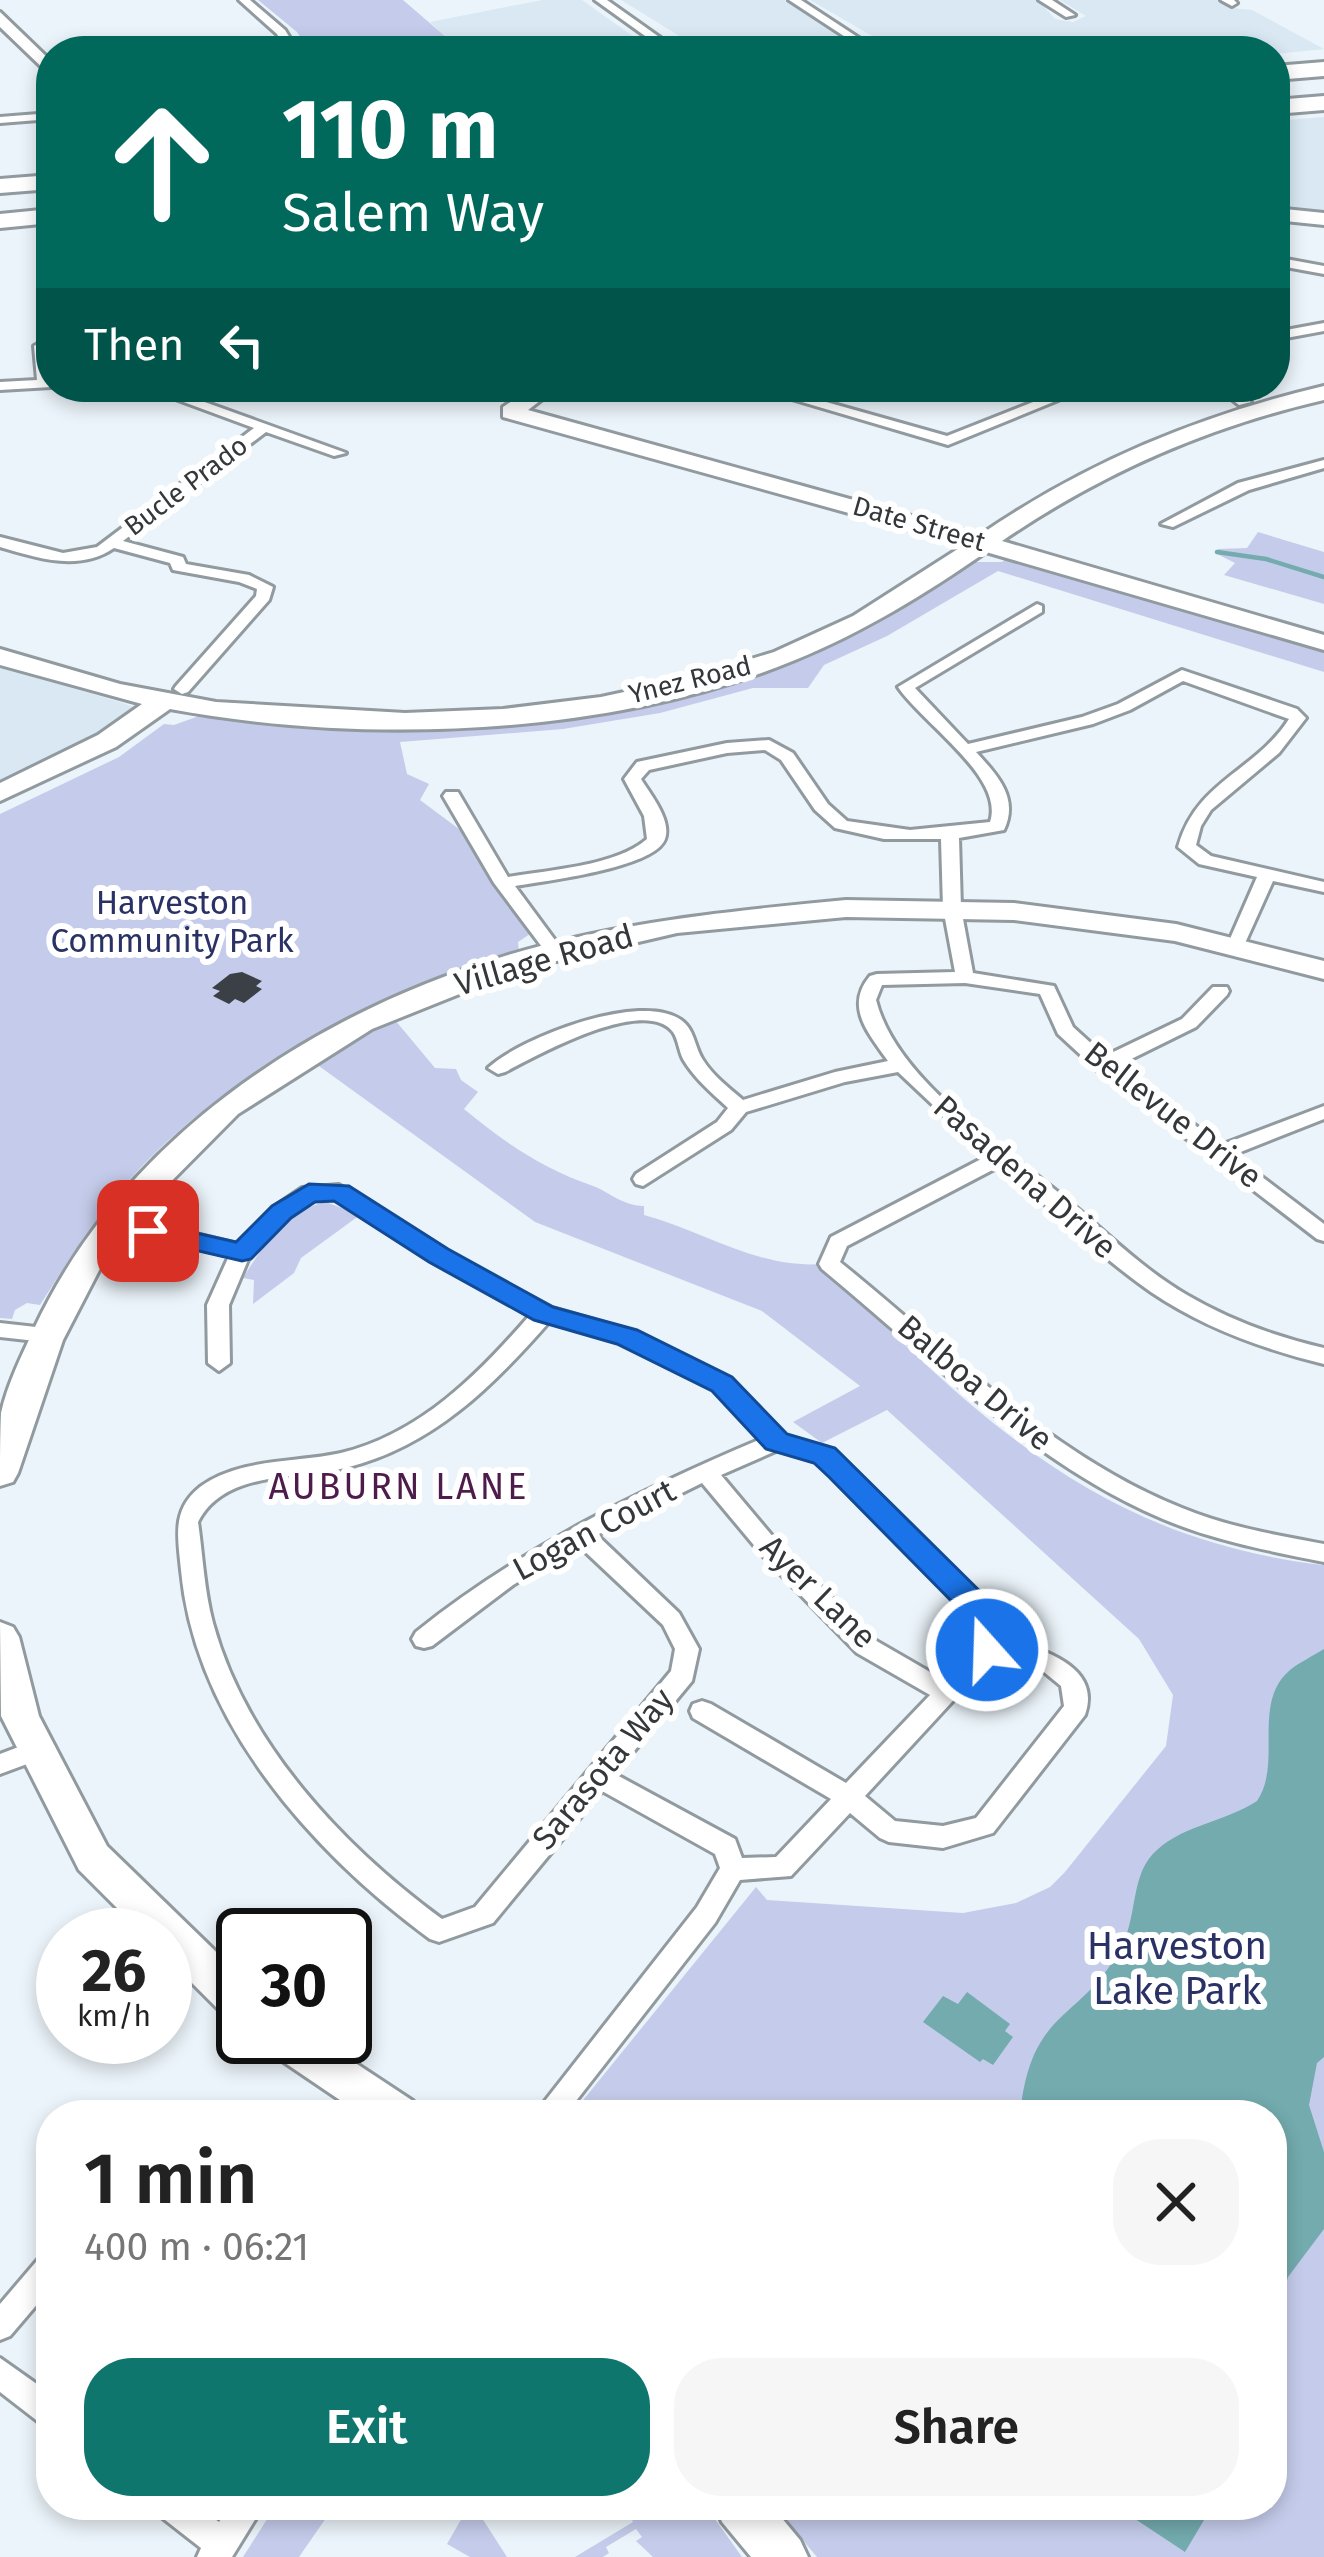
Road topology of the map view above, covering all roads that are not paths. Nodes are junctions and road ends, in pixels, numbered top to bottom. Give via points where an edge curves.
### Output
1 (244, 0) edge
2 (600, 0) edge
3 (794, 0) edge
4 (1045, 0) edge
5 (1070, 15) dead end
6 (0, 17) edge
7 (283, 36) edge
8 (652, 36) edge
9 (851, 36) edge
10 (36, 55) edge
11 (1324, 69) edge
12 (1290, 72) edge
13 (1324, 92) edge
14 (1290, 95) edge
15 (1324, 103) edge
16 (1290, 106) edge
17 (36, 117) edge
18 (0, 119) edge
19 (36, 183) edge
20 (0, 186) edge
21 (36, 207) edge
22 (0, 211) edge
23 (1290, 216) edge
24 (36, 217) edge
25 (1324, 220) edge
26 (0, 221) edge
27 (1290, 264) edge
28 (1324, 270) edge
29 (1324, 327) edge
30 (1290, 333) edge
31 (1324, 382) edge
32 (36, 384) edge
33 (0, 386) edge
34 (1290, 388) edge
35 (1324, 393) edge
36 (190, 402) edge
37 (540, 402) edge
38 (811, 402) edge
39 (1046, 402) edge
40 (1230, 402) edge
41 (1248, 402) edge
42 (262, 429) junction
43 (1181, 436) junction
44 (339, 453) dead end
45 (1323, 465) edge
46 (1168, 524) dead end
47 (982, 533) junction
48 (0, 542) edge
49 (110, 543) junction
50 (1036, 609) dead end
51 (1324, 622) edge
52 (0, 641) edge
53 (1324, 644) edge
54 (0, 657) edge
55 (176, 695) junction
56 (968, 748) junction
57 (0, 793) edge
58 (452, 796) dead end
59 (0, 808) edge
60 (950, 834) junction
61 (1267, 875) junction
62 (503, 883) junction
63 (1324, 886) edge
64 (952, 908) junction
65 (1235, 947) junction
66 (554, 951) junction
67 (1324, 970) edge
68 (965, 977) junction
69 (1220, 991) dead end
70 (1103, 1064) junction
71 (902, 1065) junction
72 (498, 1068) dead end
73 (739, 1108) junction
74 (1324, 1112) edge
75 (1221, 1152) junction
76 (1001, 1157) junction
77 (643, 1179) dead end
78 (114, 1221) junction
79 (1324, 1234) edge
80 (242, 1252) junction
81 (544, 1313) junction
82 (0, 1330) edge
83 (45, 1335) junction
84 (1324, 1356) edge
85 (219, 1363) dead end
86 (777, 1442) junction
87 (705, 1472) junction
88 (0, 1473) edge
89 (580, 1533) junction
90 (1324, 1553) edge
91 (0, 1637) edge
92 (424, 1640) dead end
93 (988, 1640) junction
94 (947, 1693) junction
95 (702, 1711) dead end
96 (19, 1757) edge
97 (597, 1776) junction
98 (850, 1798) junction
99 (733, 1869) junction
100 (216, 1979) edge
101 (322, 2064) edge
102 (376, 2100) edge
103 (560, 2100) edge
104 (36, 2284) edge
105 (0, 2326) edge
106 (0, 2373) edge
107 (36, 2401) edge
108 (187, 2520) edge
109 (239, 2520) edge
110 (752, 2520) edge
111 (218, 2550) edge
112 (783, 2557) edge

1 - 7 street
2 - 8 street
3 - 9 street
4 - 5 street
6 - 10 main road
11 - 12 highway
13 - 14 highway
15 - 16 highway
17 - 18 street
19 - 20 highway
21 - 22 highway
23 - 25 main road
24 - 26 highway
27 - 28 street
29 - 30 street
31 - 34 main road, Ynez Road
32 - 33 street
35 - 43 main road, Ynez Road
36 - 42 street, Bucle Prado
37 - 47 main road, Date Street
38 - 39 street via 948,441
40 - 47 main road, Ynez Road via 1051,479
41 - 43 main road
42 - 44 street, Bucle Prado
42 - 49 street, Bucle Prado
43 - 47 main road, Ynez Road
45 - 46 street via 1281,470
47 - 51 main road, Date Street
47 - 53 main road, Date Street
47 - 55 main road, Ynez Road via 861,621 760,663 646,693 508,715 395,720 279,716
48 - 49 street, Bucle Prado via 68,560
49 - 55 street, Bucle Prado via 265,587
50 - 56 street via 906,687 936,728
52 - 55 main road, Ynez Road
54 - 55 main road, Ynez Road
55 - 57 main road via 107,741
55 - 59 main road via 144,734
56 - 60 street via 1004,799 1006,815 998,826
56 - 61 street via 1087,721 1182,675 1292,712 1298,718 1291,734 1234,777 1188,831 1187,847 1205,860
58 - 62 street
60 - 62 street via 843,827 783,752 746,743 643,766 632,779 655,822 650,850
60 - 64 street
61 - 63 street
61 - 65 street
62 - 66 street
64 - 65 main road, Village Road
64 - 66 main road, Village Road via 748,914
64 - 68 street
65 - 67 main road, Village Road
66 - 78 main road, Village Road via 408,1004 296,1060 179,1148
68 - 70 street, Bellevue Drive via 1047,990 1065,1030
68 - 71 street, Pasadena Drive via 877,980 868,990 867,1006
69 - 70 street via 1189,1023
70 - 75 street, Bellevue Drive
71 - 73 street
71 - 76 street, Pasadena Drive
72 - 73 street via 586,1027 664,1016 682,1029 692,1060
73 - 77 street
74 - 75 street
75 - 79 street, Bellevue Drive
76 - 84 street, Pasadena Drive via 1179,1300 1242,1332
76 - 90 street, Balboa Drive via 838,1242 830,1264 1043,1444 1123,1493 1210,1529
78 - 80 street
78 - 83 main road, Village Road
80 - 81 street via 309,1193 339,1192
80 - 85 street via 218,1305
81 - 86 street via 627,1337 722,1384
81 - 97 street, Sarasota Way via 484,1382 433,1420 346,1460 211,1490 192,1504 187,1522 204,1633 270,1768 439,1931 484,1915
82 - 83 street
83 - 88 main road, Village Road
86 - 87 street, Logan Court
86 - 93 street via 825,1456 839,1469 990,1621
87 - 89 street, Logan Court
87 - 94 street, Ayer Lane via 865,1646
89 - 92 street, Logan Court via 469,1600
89 - 97 street, Sarasota Way via 671,1619 687,1648 682,1674
91 - 96 main road via 20,1715
93 - 94 street
93 - 98 street via 1053,1665 1073,1682 1076,1708 984,1826 943,1838 890,1832
94 - 98 street
95 - 98 street
96 - 100 main road via 93,1858
97 - 99 street via 726,1847
98 - 99 street via 782,1868
99 - 103 street
101 - 102 main road
104 - 105 street
106 - 107 street
108 - 111 street
109 - 111 street
110 - 112 main road

